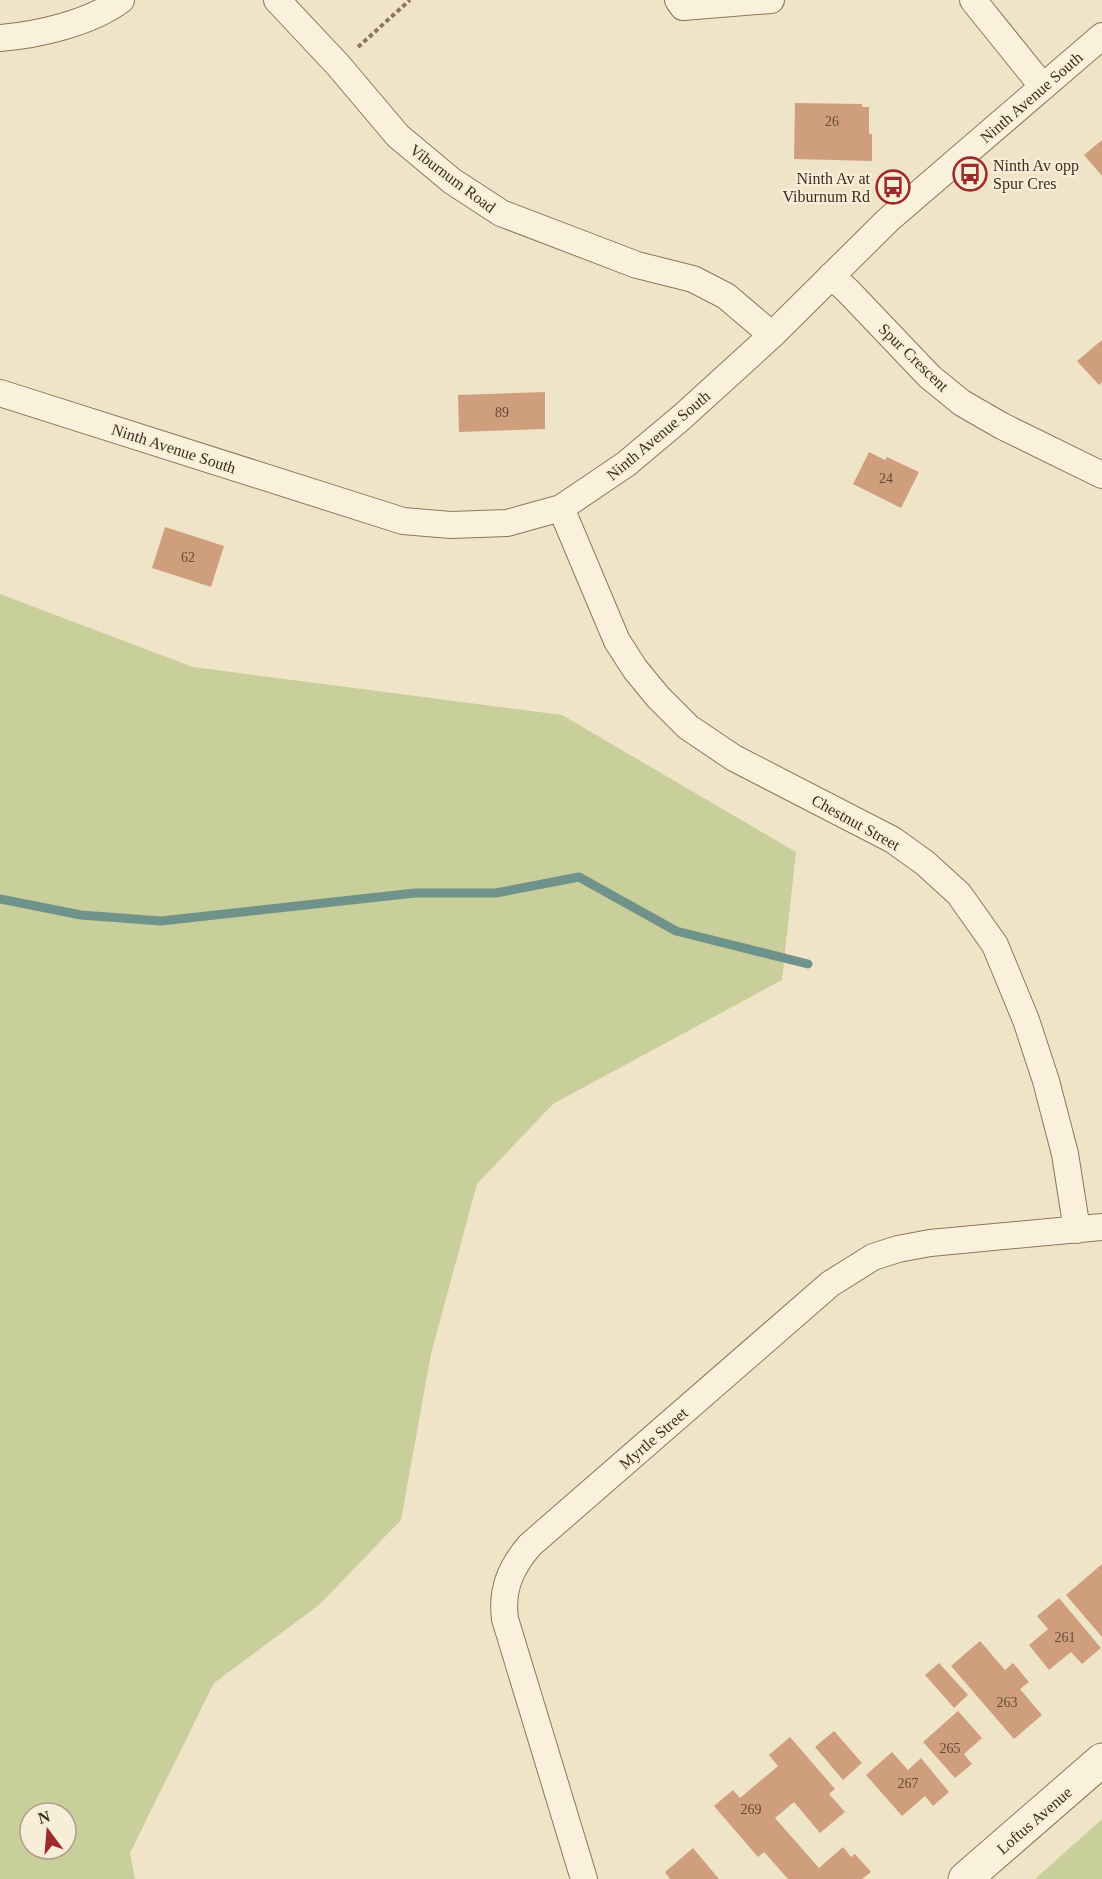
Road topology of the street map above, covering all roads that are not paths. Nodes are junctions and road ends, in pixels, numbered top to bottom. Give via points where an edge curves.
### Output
1 (121, 0) edge
2 (277, 0) edge
3 (678, 0) edge
4 (771, 0) edge
5 (974, 0) edge
6 (1102, 36) edge
7 (0, 38) edge
8 (1043, 87) junction
9 (831, 276) junction
10 (772, 335) junction
11 (0, 393) edge
12 (1102, 475) edge
13 (561, 508) junction
14 (1090, 1229) edge
15 (1102, 1760) edge
16 (584, 1879) edge
17 (965, 1879) edge

1 - 7 street via 68,25
2 - 10 street, Viburnum Road via 398,136 452,181 501,213 637,265 693,279 726,296
3 - 4 street via 683,7
5 - 8 street
6 - 8 street, Ninth Avenue South
8 - 9 street, Ninth Avenue South via 888,220
9 - 10 street, Ninth Avenue South
9 - 12 street, Spur Crescent via 930,377 962,403
10 - 13 street, Ninth Avenue South via 626,464
11 - 13 street, Ninth Avenue South via 403,521 451,525 507,523
13 - 14 street, Chestnut Street via 617,641 658,697 688,727 734,758 893,840 959,894 995,945 1026,1020
14 - 16 street, Myrtle Street via 930,1243 873,1257 830,1284 520,1556 507,1582 505,1618
15 - 17 street, Loftus Avenue

